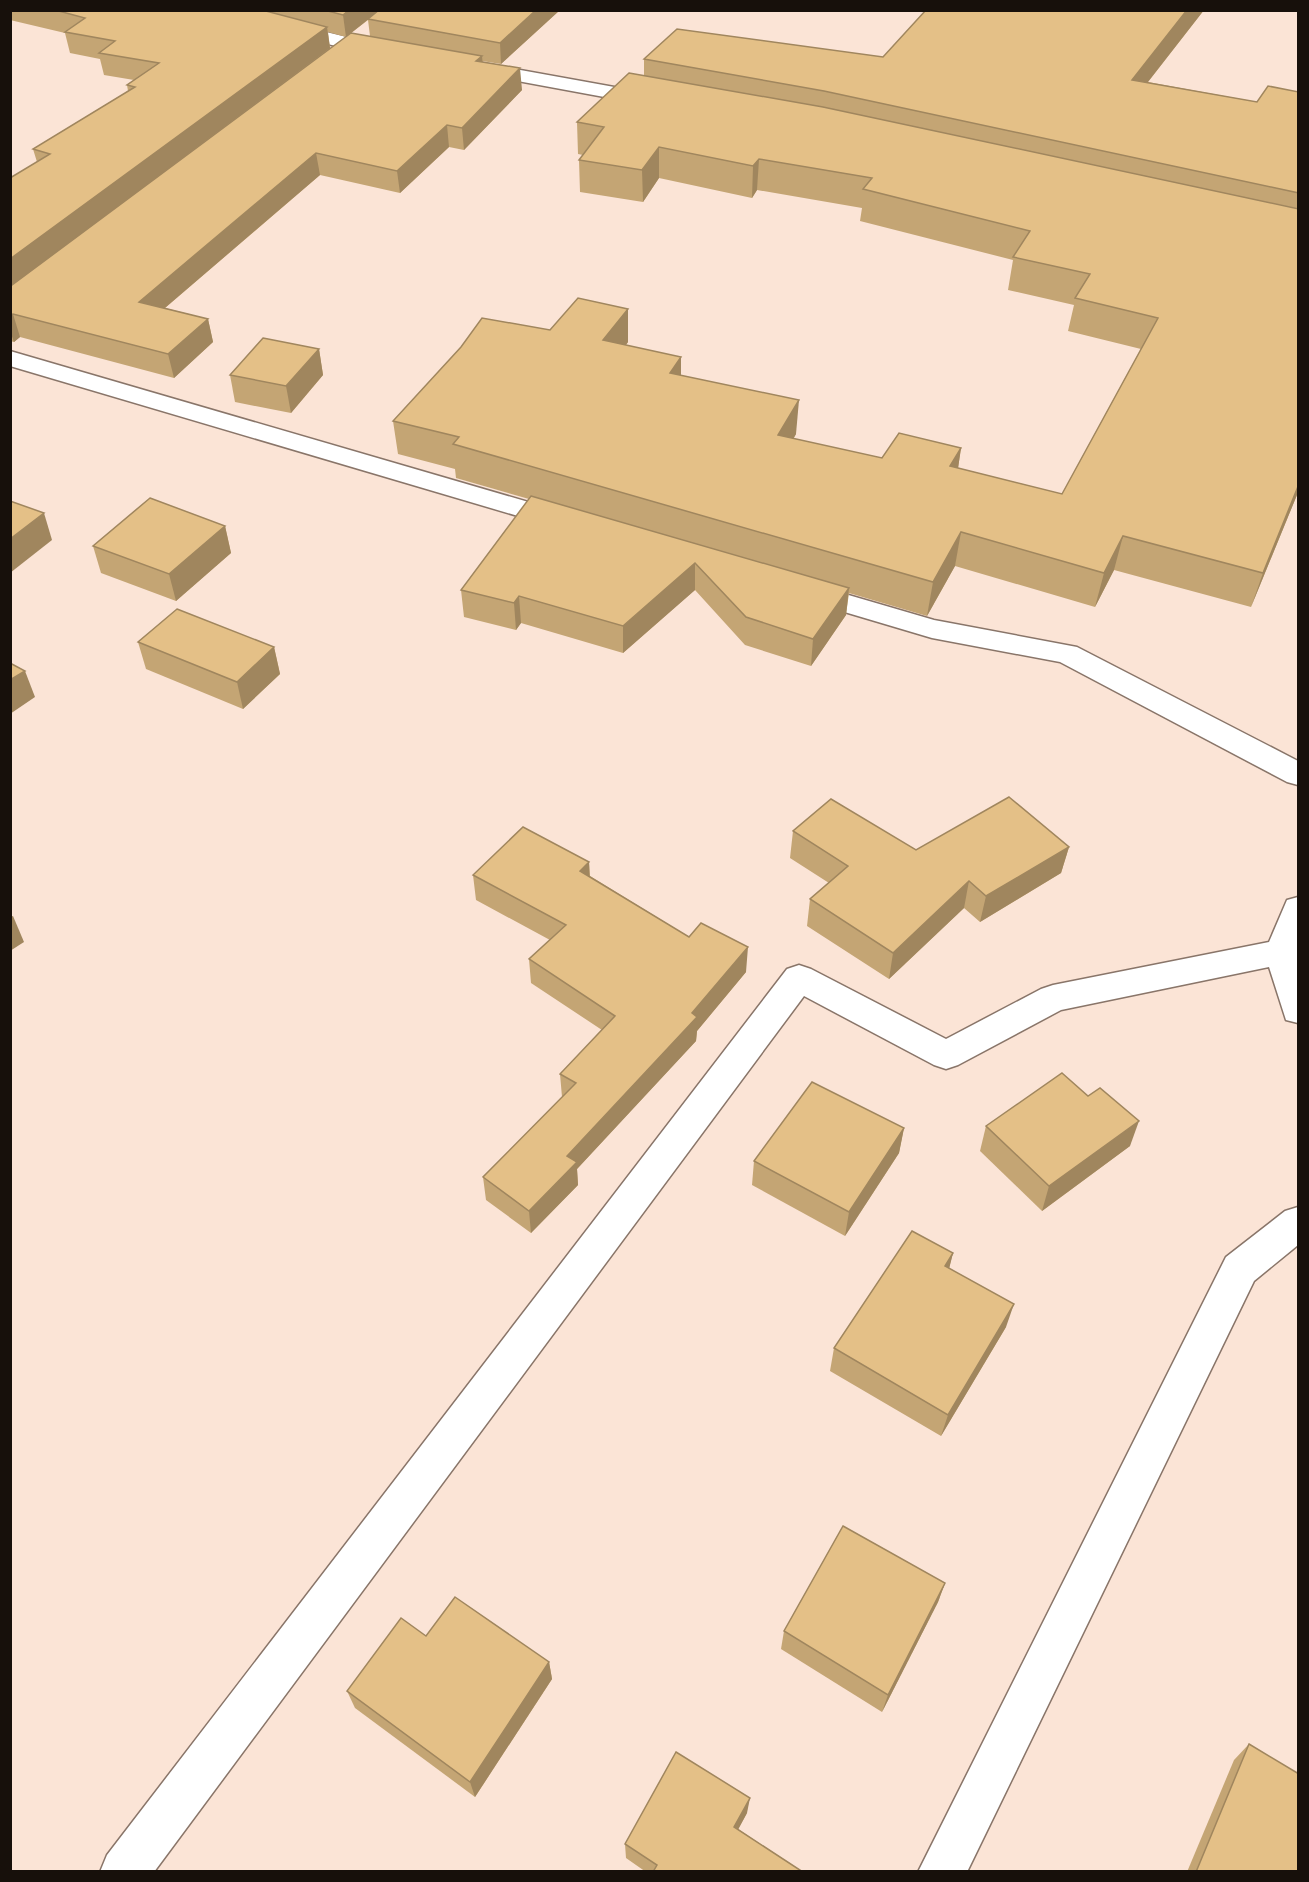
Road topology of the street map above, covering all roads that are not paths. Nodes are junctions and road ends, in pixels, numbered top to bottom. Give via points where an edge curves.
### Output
1 (211, 10) edge
2 (370, 32) edge
3 (352, 46) junction
4 (399, 54) edge
5 (333, 60) edge
6 (458, 64) edge
7 (669, 102) edge
8 (10, 358) edge
9 (591, 529) edge
10 (784, 586) edge
11 (1299, 774) edge
12 (1299, 909) edge
13 (1281, 952) junction
14 (1299, 1010) edge
15 (1299, 1223) edge
16 (124, 1872) edge
17 (942, 1872) edge

1 - 3 street
2 - 3 street
3 - 4 street
3 - 5 street
6 - 7 street
8 - 9 street
10 - 11 street via 932,629 1067,654
12 - 13 street
13 - 14 street
13 - 16 street via 1053,998 946,1055 799,978
15 - 17 street via 1240,1269

